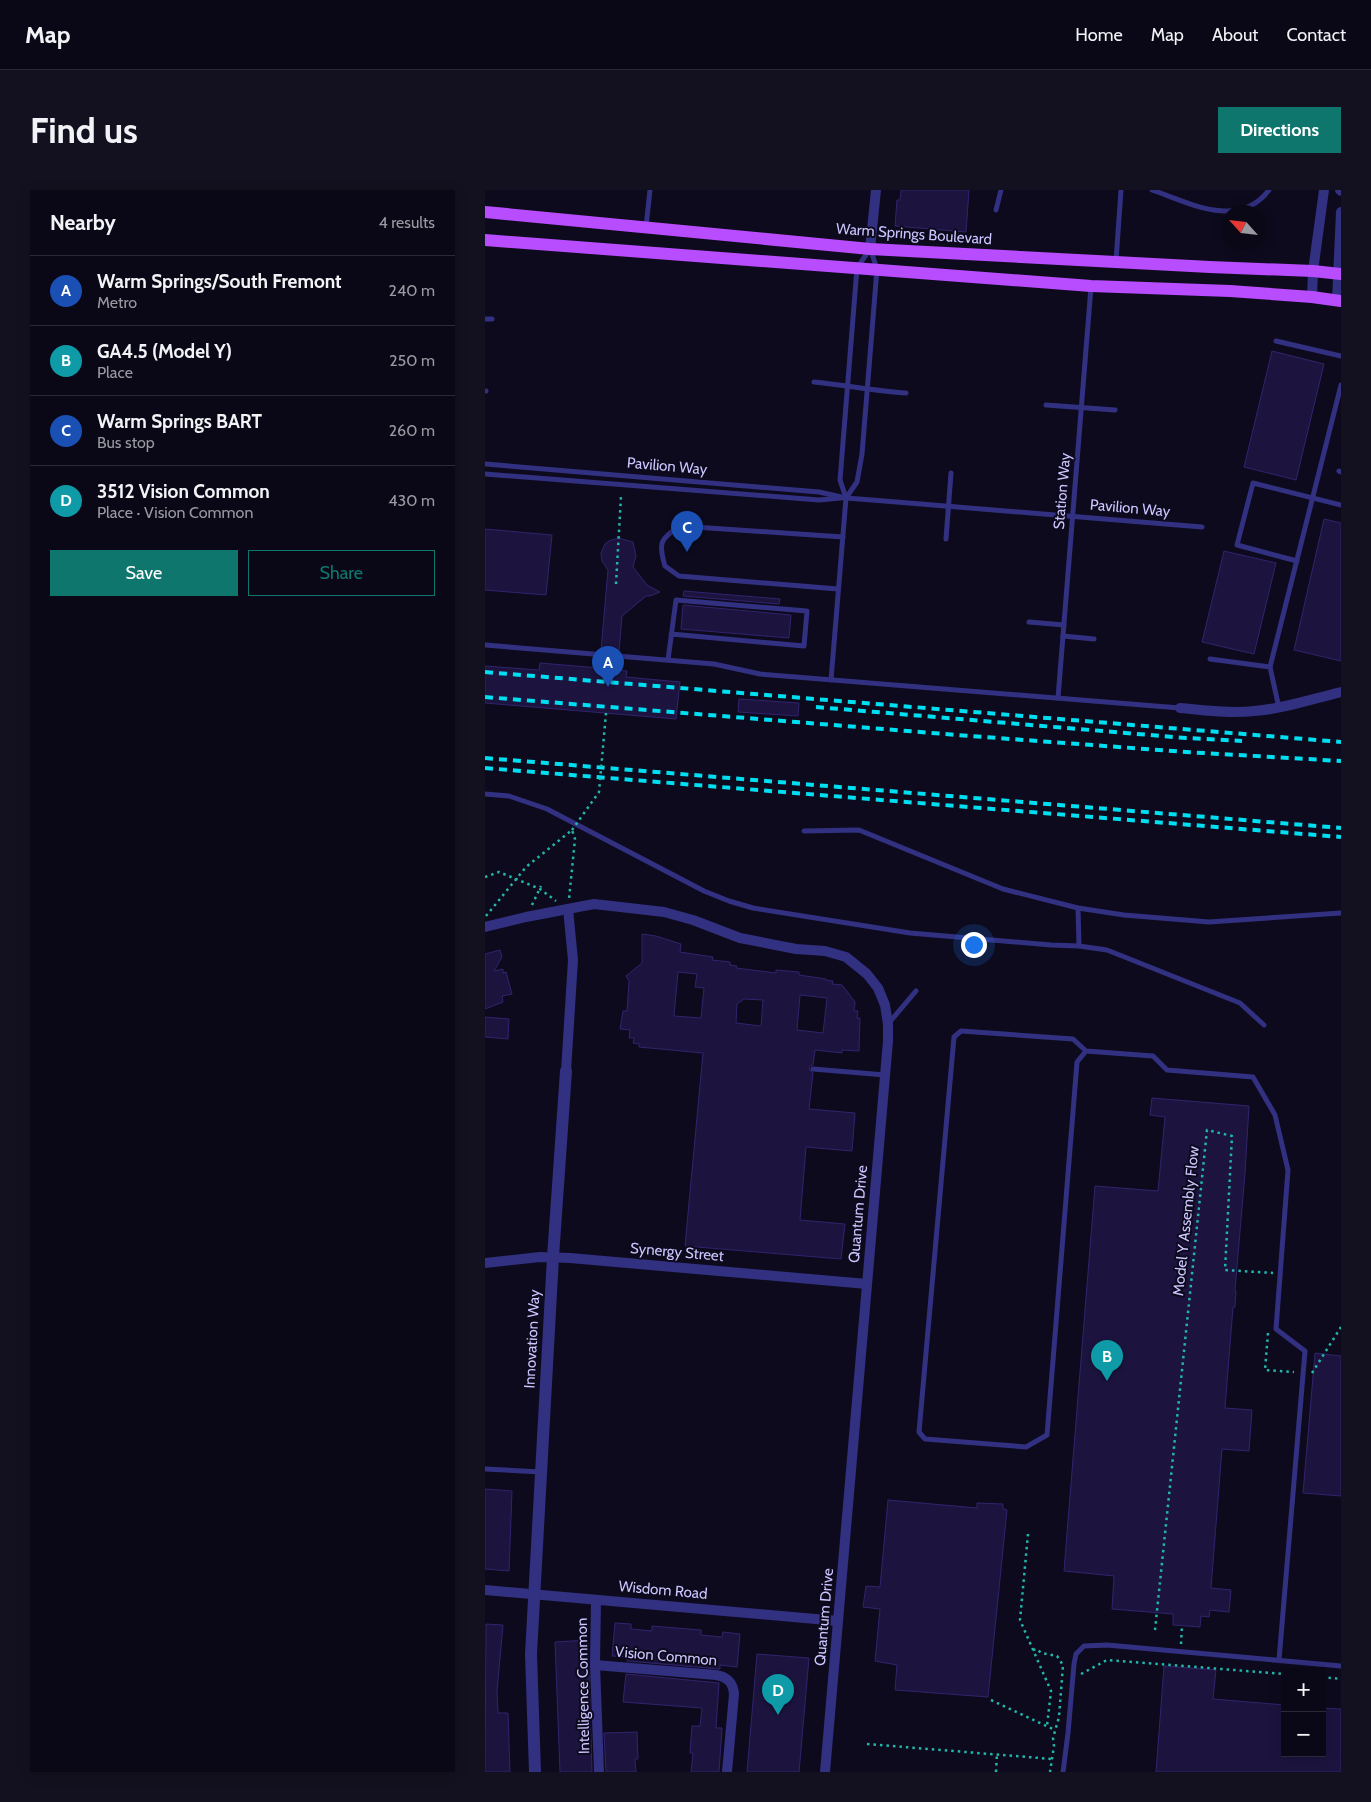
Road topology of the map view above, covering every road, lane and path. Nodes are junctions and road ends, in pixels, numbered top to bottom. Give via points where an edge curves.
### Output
1 (650, 190) edge
2 (876, 190) edge
3 (1001, 190) edge
4 (1121, 190) edge
5 (1152, 190) edge
6 (1269, 190) edge
7 (1324, 190) edge
8 (996, 210) dead end
9 (485, 212) edge
10 (1341, 212) edge
11 (646, 227) junction
12 (485, 240) edge
13 (871, 249) junction
14 (1116, 262) junction
15 (857, 268) junction
16 (877, 269) junction
17 (1313, 271) junction
18 (1339, 274) edge
19 (1091, 286) junction
20 (1311, 297) junction
21 (1339, 301) edge
22 (485, 319) edge
23 (492, 319) dead end
24 (1276, 341) dead end
25 (1341, 356) edge
26 (814, 382) dead end
27 (1341, 385) edge
28 (849, 386) junction
29 (867, 390) junction
30 (906, 393) dead end
31 (1046, 405) dead end
32 (1081, 408) junction
33 (1115, 410) dead end
34 (485, 464) edge
35 (951, 473) dead end
36 (485, 474) edge
37 (621, 496) dead end
38 (846, 498) junction
39 (1313, 498) junction
40 (1341, 505) edge
41 (948, 506) junction
42 (1072, 516) junction
43 (1202, 527) dead end
44 (843, 537) junction
45 (946, 539) dead end
46 (1297, 562) junction
47 (616, 584) dead end
48 (838, 589) junction
49 (1029, 622) dead end
50 (1064, 625) junction
51 (671, 634) junction
52 (1063, 636) junction
53 (1094, 639) dead end
54 (485, 645) edge
55 (1210, 659) dead end
56 (668, 660) junction
57 (1270, 667) junction
58 (831, 680) junction
59 (1341, 692) edge
60 (1058, 698) junction
61 (1179, 708) joint
62 (1279, 708) junction
63 (606, 713) dead end
64 (485, 794) edge
65 (572, 830) junction
66 (804, 830) dead end
67 (485, 877) edge
68 (516, 879) junction
69 (541, 888) junction
70 (1079, 908) junction
71 (568, 909) junction
72 (1341, 913) edge
73 (485, 917) edge
74 (526, 917) junction
75 (485, 927) edge
76 (1079, 946) junction
77 (916, 991) dead end
78 (888, 1024) junction
79 (1264, 1025) dead end
80 (1086, 1051) junction
81 (813, 1069) dead end
82 (566, 1070) joint
83 (885, 1075) junction
84 (553, 1257) junction
85 (485, 1263) edge
86 (1274, 1274) dead end
87 (867, 1284) junction
88 (1341, 1327) edge
89 (1268, 1332) dead end
90 (1303, 1372) dead end
91 (1312, 1373) dead end
92 (485, 1469) edge
93 (541, 1472) junction
94 (1027, 1534) dead end
95 (485, 1590) edge
96 (534, 1593) junction
97 (597, 1600) junction
98 (838, 1621) junction
99 (1155, 1630) dead end
100 (1033, 1650) junction
101 (1279, 1660) junction
102 (595, 1665) junction
103 (1341, 1666) edge
104 (1281, 1674) edge
105 (1326, 1677) edge
106 (1073, 1678) junction
107 (1341, 1679) edge
108 (1062, 1684) junction
109 (991, 1700) dead end
110 (1047, 1726) junction
111 (1055, 1730) junction
112 (867, 1744) dead end
113 (997, 1753) junction
114 (1052, 1759) junction
115 (535, 1772) edge
116 (599, 1772) edge
117 (727, 1772) edge
118 (825, 1772) edge
119 (996, 1772) edge
120 (1050, 1772) edge
121 (1063, 1772) edge

1 - 11 lane
2 - 13 street
3 - 8 lane
4 - 14 lane
5 - 6 lane via 1210,210 1230,212 1249,208
7 - 17 street
9 - 11 main road, Warm Springs Boulevard
10 - 18 street
11 - 13 main road, Warm Springs Boulevard
12 - 15 main road
13 - 14 main road, Warm Springs Boulevard
13 - 15 lane
13 - 16 lane
14 - 17 main road, Warm Springs Boulevard
15 - 16 main road
15 - 28 lane
16 - 19 main road
16 - 29 lane
17 - 18 main road, Warm Springs Boulevard
17 - 20 street
18 - 21 street
19 - 20 main road
19 - 32 lane, Station Way
20 - 21 main road
22 - 23 lane
24 - 25 lane
26 - 28 lane
27 - 39 lane
28 - 29 lane
28 - 38 lane via 841,480
29 - 30 lane
29 - 38 lane via 857,482
31 - 32 lane
32 - 33 lane
32 - 42 lane, Station Way
34 - 38 lane, Pavilion Way via 819,492
35 - 41 lane
36 - 38 lane, Pavilion Way via 819,500
37 - 47 path
38 - 41 lane, Pavilion Way
38 - 44 lane
39 - 40 lane
39 - 46 lane
39 - 46 lane via 1253,483 1237,545
41 - 42 lane, Pavilion Way
41 - 45 lane
42 - 43 lane, Pavilion Way
42 - 50 lane, Station Way
44 - 48 lane
44 - 48 lane via 681,526 665,535 660,550 665,566 679,576
46 - 57 lane
48 - 58 lane
49 - 50 lane
50 - 52 lane, Station Way
51 - 51 lane via 804,646 807,611 676,600
51 - 56 lane
52 - 53 lane
52 - 60 lane, Station Way
54 - 56 lane
55 - 57 lane
56 - 58 lane via 721,664 760,674
57 - 62 lane
58 - 60 lane
59 - 62 street
60 - 61 lane
61 - 62 street via 1237,712
63 - 65 path, bridge via 599,792
64 - 76 lane via 509,796 547,809 704,891 753,908 910,933
65 - 68 path
65 - 71 path via 575,839
66 - 70 lane via 859,830 1003,889
67 - 68 path via 499,872
68 - 69 path
68 - 73 path
69 - 71 path
69 - 74 path
70 - 72 lane via 1209,922
70 - 76 lane
71 - 74 street, Quantum Drive
71 - 78 street, Quantum Drive via 594,904 664,912 740,938 846,957 878,988
71 - 82 street, Innovation Way via 573,960
74 - 75 street, Quantum Drive
76 - 79 lane via 1120,954 1240,1003
77 - 78 lane
78 - 83 street, Quantum Drive
80 - 80 lane via 1077,1062 1047,1435 1026,1448 925,1439 919,1432 953,1037 961,1031 1073,1039
80 - 101 lane via 1153,1056 1167,1070 1253,1077 1275,1115 1288,1170 1276,1329 1305,1351
81 - 83 lane
82 - 84 street, Innovation Way
83 - 87 street, Quantum Drive
84 - 85 street, Synergy Street
84 - 87 street, Synergy Street
84 - 93 street, Innovation Way
86 - 99 path, Model Y Assembly Flow via 1225,1270 1232,1136 1207,1130
87 - 98 street, Quantum Drive
88 - 91 path
89 - 90 path via 1265,1370
92 - 93 lane
93 - 96 street, Innovation Way
94 - 100 path via 1020,1620
95 - 96 street, Wisdom Road
96 - 97 street, Wisdom Road
96 - 115 street, Innovation Way via 530,1664
97 - 98 street, Wisdom Road
97 - 102 street, Intelligence Common
98 - 118 street, Quantum Drive
100 - 108 path via 1059,1658 1063,1665
100 - 110 path via 1051,1690
101 - 103 lane
101 - 106 lane via 1088,1644 1076,1654
102 - 116 street, Intelligence Common
102 - 117 street, Vision Common via 716,1675 730,1681 734,1694
104 - 106 path via 1105,1660
105 - 107 path
106 - 108 path
106 - 121 lane
108 - 111 path
109 - 110 path
110 - 111 path
111 - 114 path
112 - 113 path
113 - 114 path
113 - 119 path
114 - 120 path

